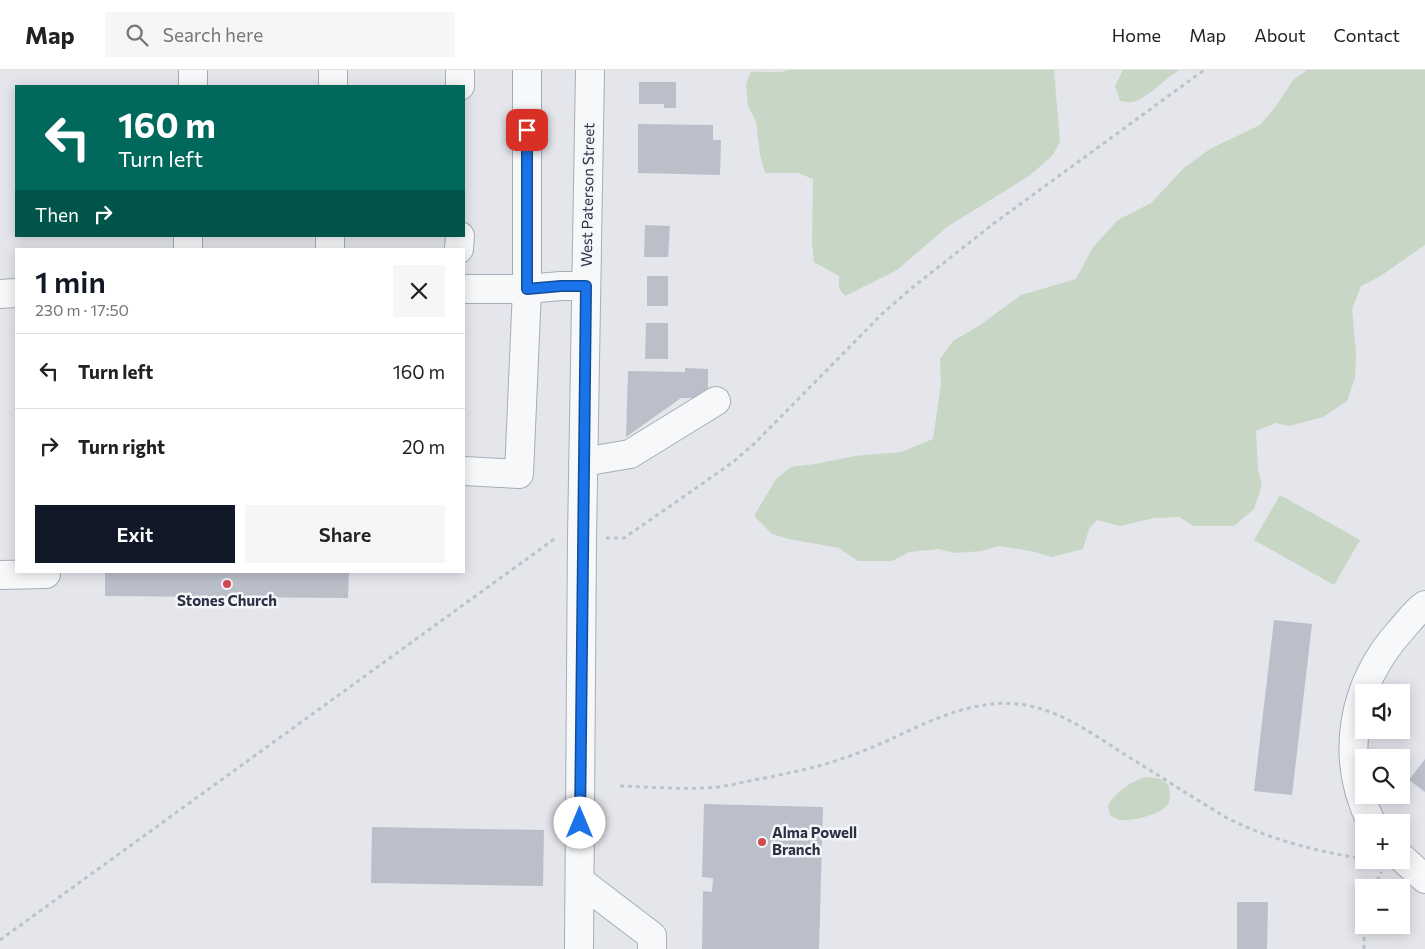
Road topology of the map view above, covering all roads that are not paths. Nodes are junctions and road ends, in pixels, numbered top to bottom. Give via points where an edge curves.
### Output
1 (194, 70) edge
2 (333, 70) edge
3 (460, 70) edge
4 (527, 70) edge
5 (590, 70) edge
6 (193, 85) edge
7 (333, 85) edge
8 (460, 85) edge
9 (586, 286) junction
10 (465, 289) edge
11 (527, 289) junction
12 (15, 293) edge
13 (0, 294) edge
14 (716, 401) dead end
15 (583, 462) junction
16 (465, 471) edge
17 (46, 573) edge
18 (0, 575) edge
19 (1425, 605) edge
20 (1368, 814) edge
21 (1410, 865) edge
22 (1425, 879) edge
23 (580, 881) junction
24 (579, 949) edge
25 (652, 949) edge

1 - 6 street
2 - 7 street
3 - 8 street
4 - 11 street
5 - 9 street, West Paterson Street
9 - 11 street
9 - 15 street, West Paterson Street
10 - 11 street
11 - 16 street via 519,474
12 - 13 street
14 - 15 street via 630,454
15 - 23 street, West Paterson Street
17 - 18 street
19 - 20 street via 1379,659 1359,705 1353,735 1353,760 1360,796
21 - 22 street
23 - 24 street, West Paterson Street
23 - 25 street via 652,936

